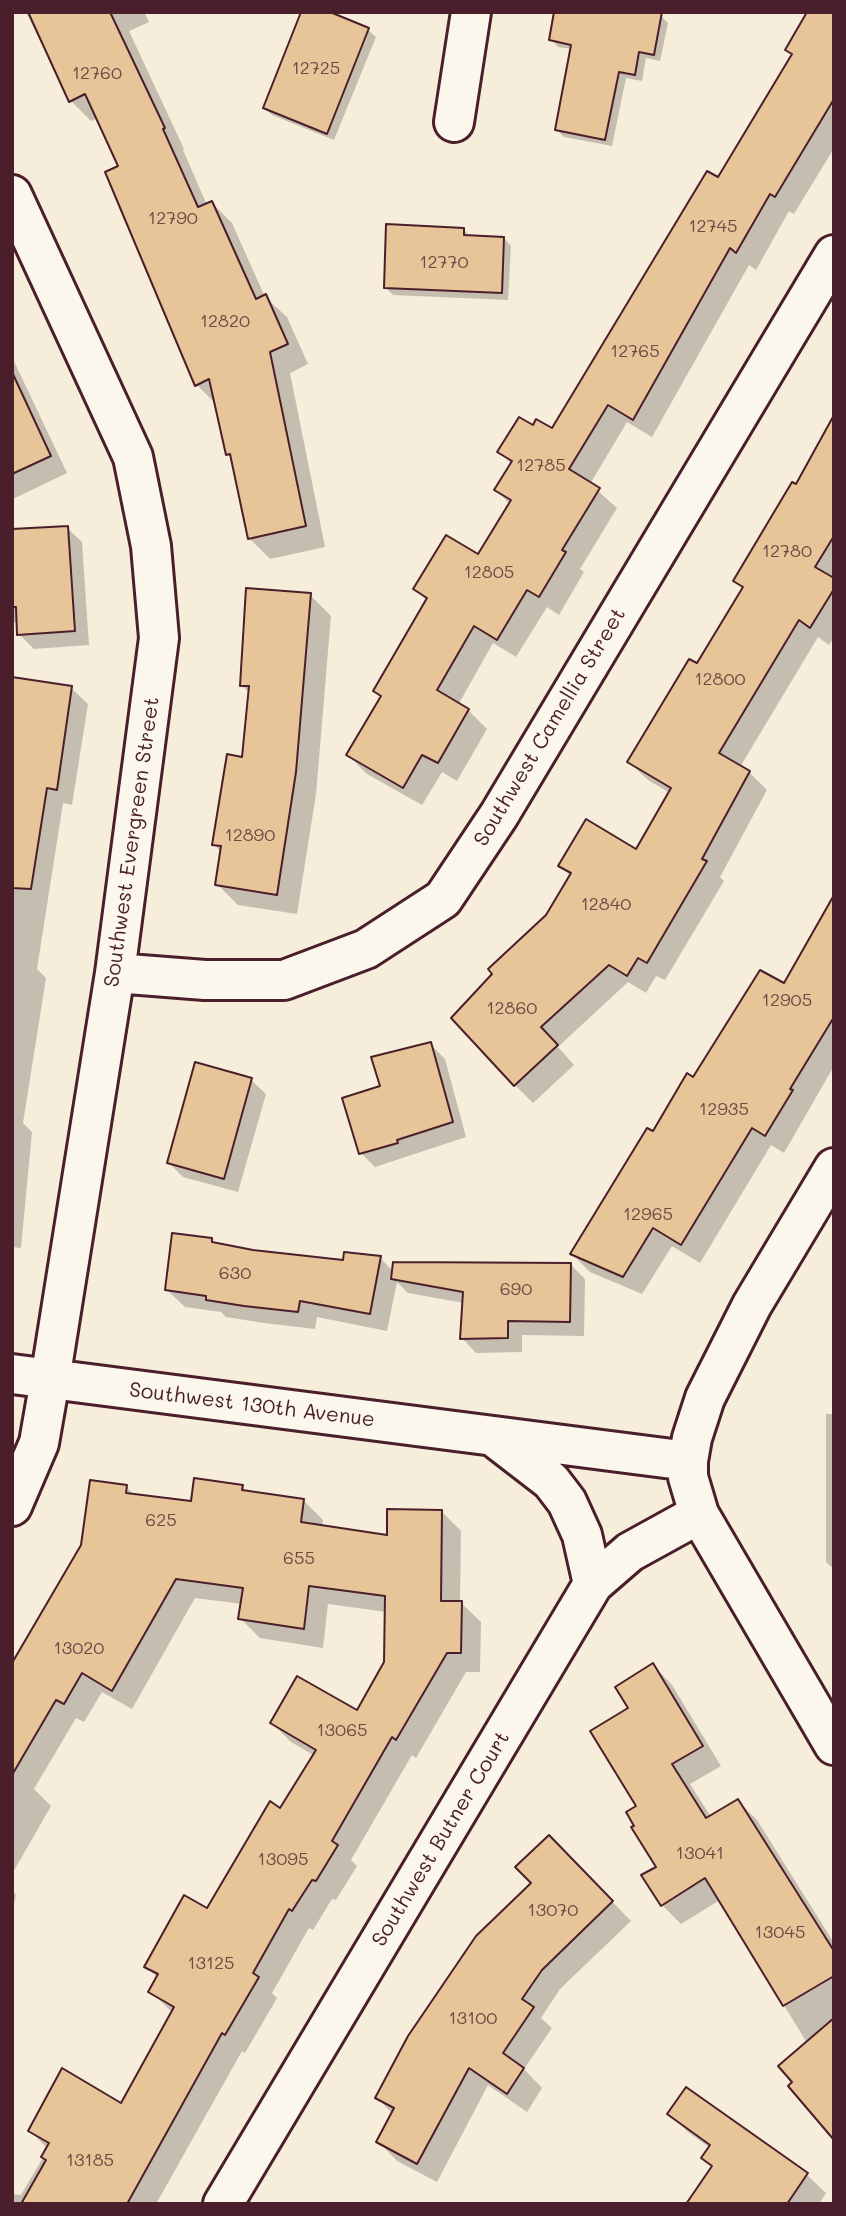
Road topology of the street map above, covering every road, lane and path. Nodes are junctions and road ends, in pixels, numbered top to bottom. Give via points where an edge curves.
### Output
1 (471, 12) edge
2 (454, 122) dead end
3 (12, 195) edge
4 (834, 255) edge
5 (115, 973) junction
6 (834, 1168) edge
7 (12, 1374) edge
8 (50, 1380) junction
9 (492, 1436) junction
10 (688, 1461) junction
11 (12, 1506) edge
12 (699, 1514) junction
13 (593, 1584) junction
14 (834, 1745) edge
15 (223, 2204) edge

1 - 2 street
3 - 5 street, Southwest Evergreen Street via 133,457 151,546 159,638
4 - 5 street, Southwest Camellia Street via 499,815 443,898 366,949 284,980
5 - 8 street, Southwest Evergreen Street
6 - 10 street via 751,1305 705,1398
7 - 8 street, Southwest 130th Avenue
8 - 9 street, Southwest 130th Avenue
8 - 11 street, Southwest Evergreen Street via 40,1443
9 - 10 street, Southwest 130th Avenue
9 - 13 street, Southwest 130th Avenue via 551,1480 568,1502 582,1535
10 - 12 street
12 - 13 street, Southwest Butner Court via 630,1552
12 - 14 street
13 - 15 street, Southwest Butner Court

